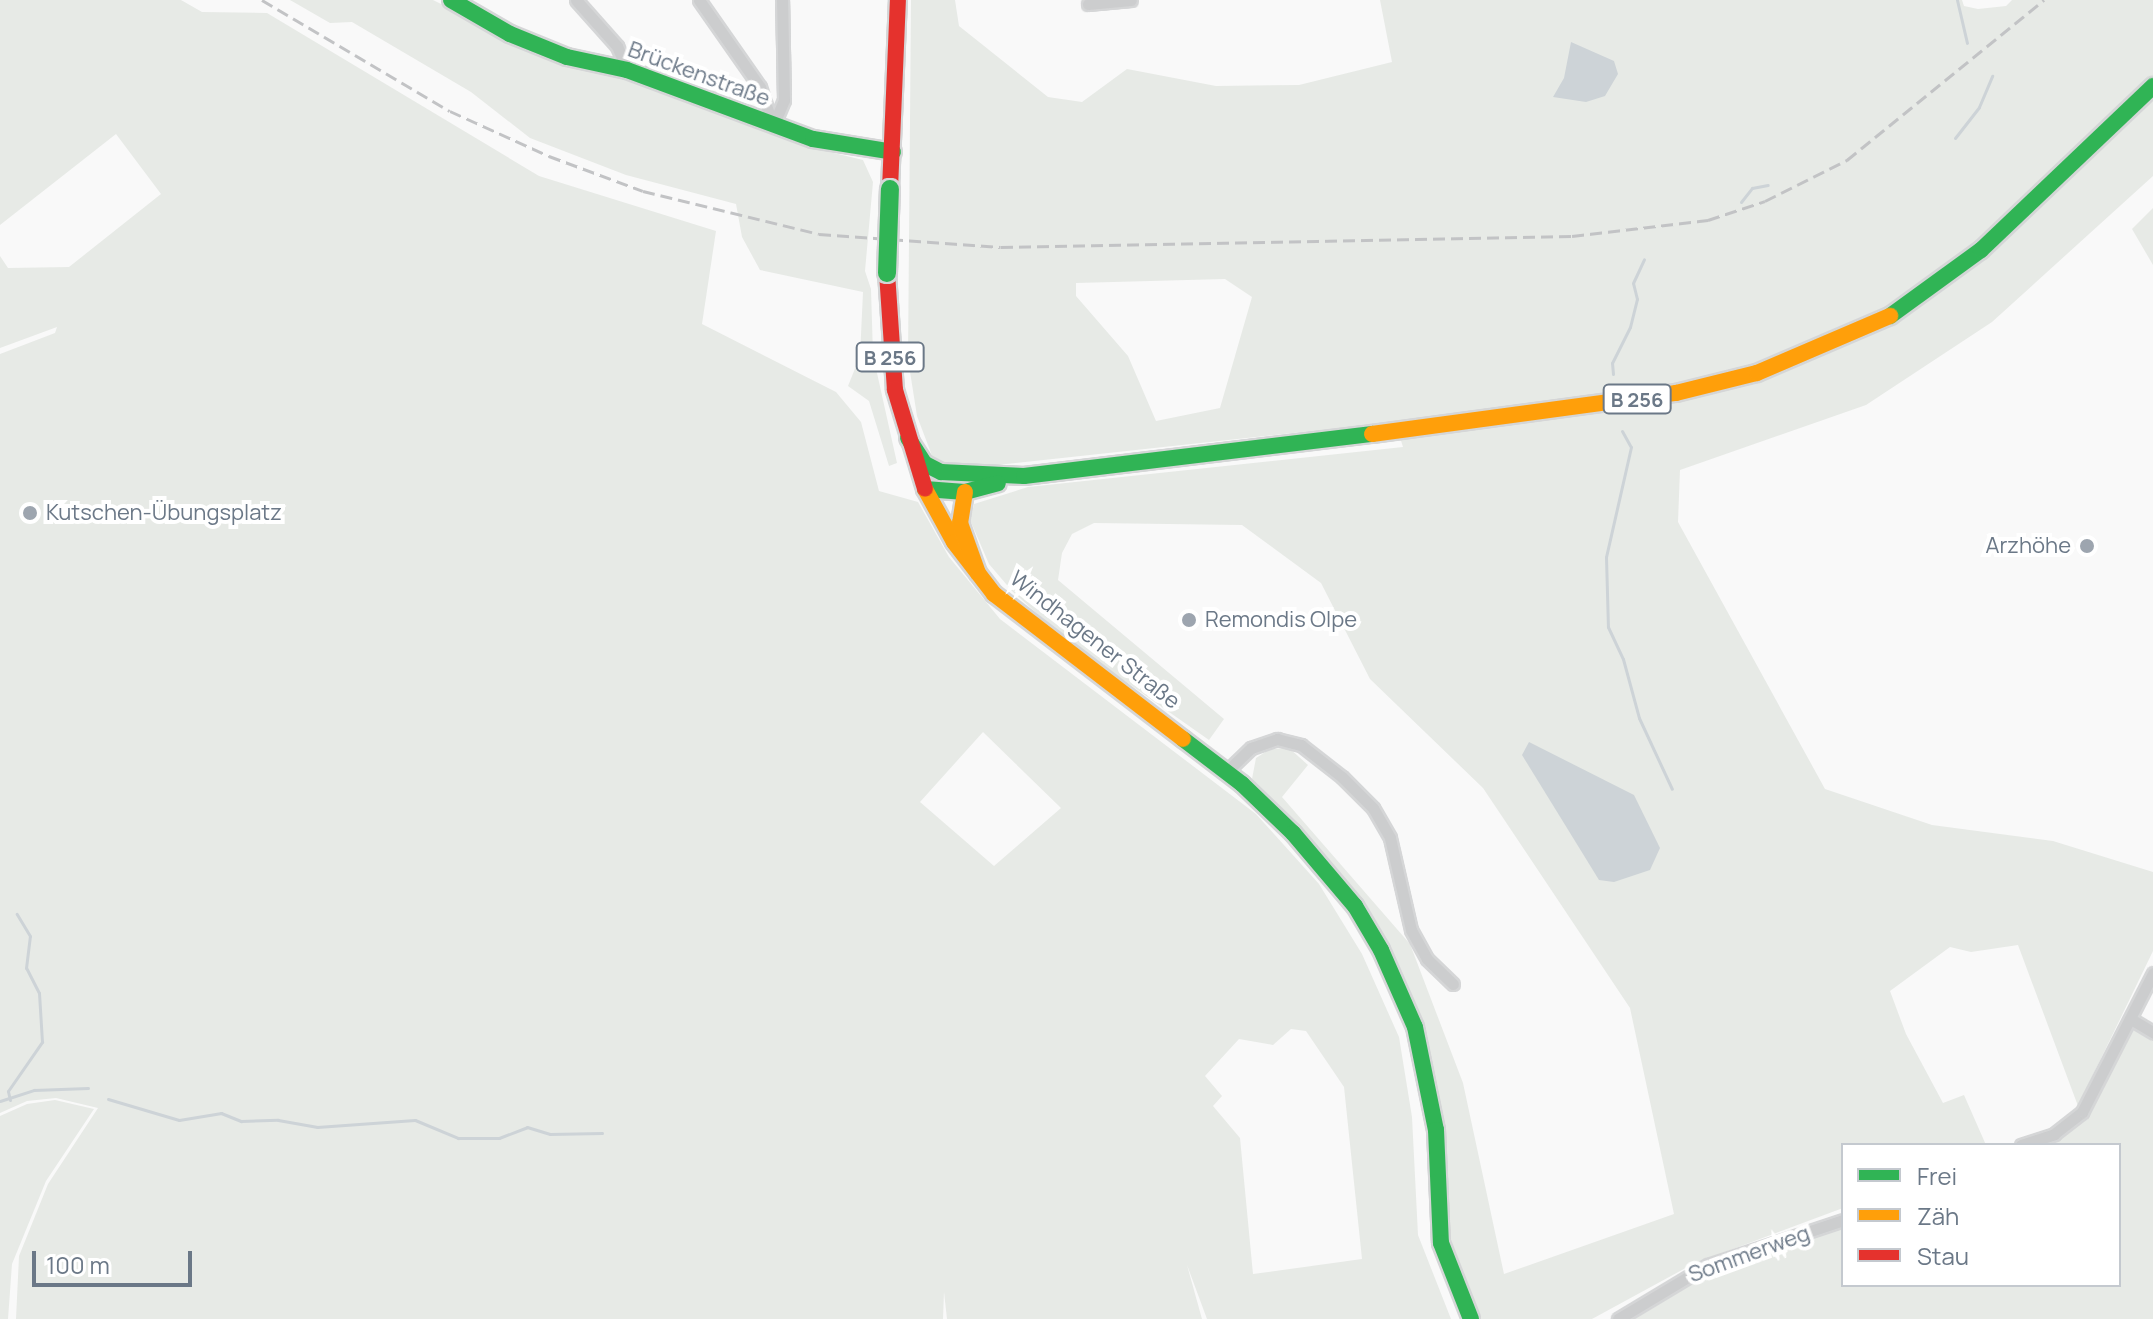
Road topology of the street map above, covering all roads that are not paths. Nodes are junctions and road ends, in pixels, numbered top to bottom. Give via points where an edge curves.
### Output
1 (451, 0) edge
2 (576, 0) edge
3 (699, 0) edge
4 (782, 0) edge
5 (898, 0) edge
6 (1131, 0) edge
7 (1088, 4) dead end
8 (627, 70) junction
9 (2153, 86) edge
10 (773, 126) junction
11 (893, 152) junction
12 (908, 438) junction
13 (963, 484) junction
14 (925, 489) junction
15 (978, 573) junction
16 (1226, 772) junction
17 (2153, 973) edge
18 (1453, 984) dead end
19 (2131, 1019) junction
20 (2153, 1032) edge
21 (2028, 1143) edge
22 (1841, 1221) edge
23 (1471, 1319) edge
24 (1618, 1319) edge

1 - 8 main road, Brückenstraße via 524,40 567,57
2 - 8 street via 617,46
3 - 10 street via 760,87
4 - 10 street via 784,100
5 - 11 main road, B 256
6 - 7 street
8 - 10 main road, Brückenstraße
9 - 13 main road, B 256 via 2088,142 1981,250 1880,323 1757,373 1676,393 1496,419
10 - 11 main road, Brückenstraße
11 - 12 main road, B 256, bridge via 889,346
12 - 13 main road, B 256 via 925,464
12 - 14 main road, B 256
13 - 14 main road, B 256
13 - 15 main road via 960,523
14 - 15 main road, Windhagener Straße
15 - 16 main road, Windhagener Straße via 1025,621
16 - 18 street via 1251,748 1277,739 1301,745 1342,777 1373,808 1390,838 1411,930 1427,959
16 - 23 main road, Windhagener Straße via 1328,871 1355,906 1398,985 1415,1027 1433,1106 1441,1243
17 - 19 street
19 - 20 street
19 - 21 street via 2082,1112 2047,1137
22 - 24 street, Sommerweg via 1708,1265

